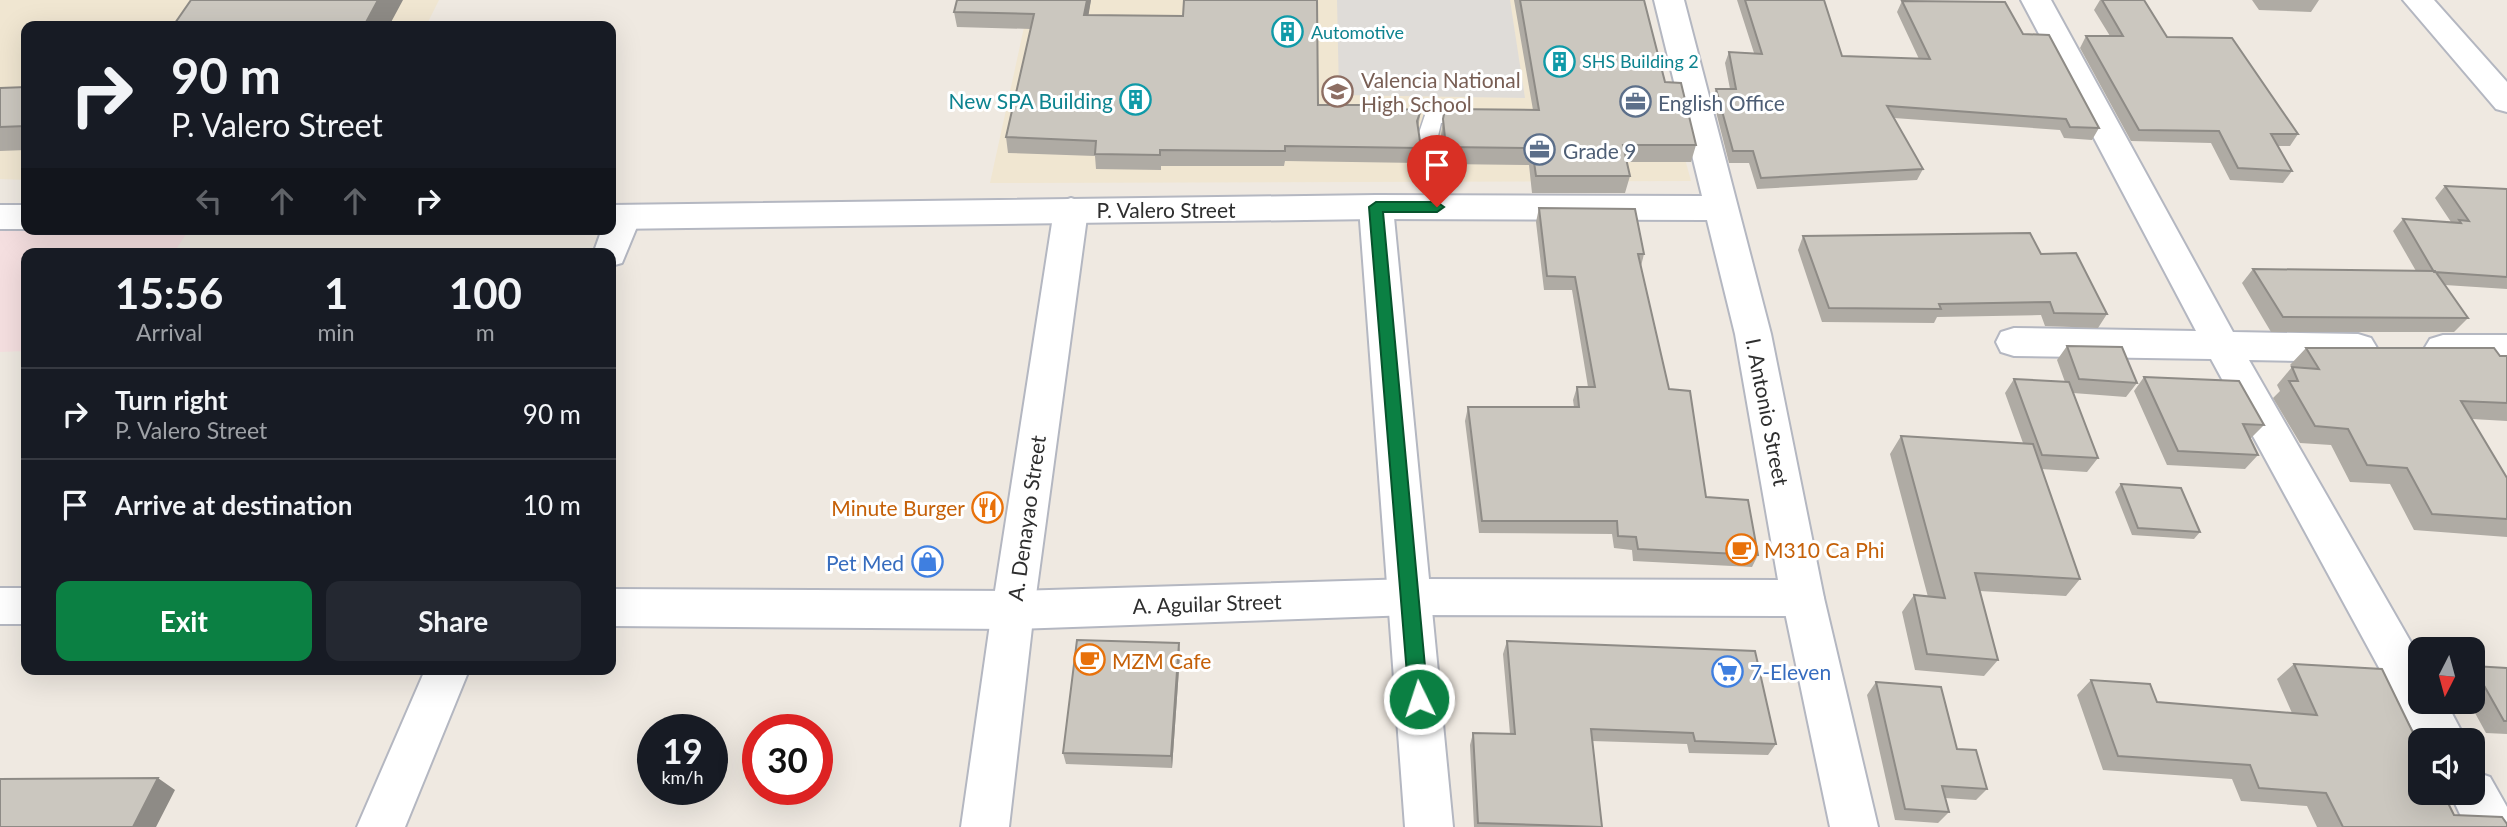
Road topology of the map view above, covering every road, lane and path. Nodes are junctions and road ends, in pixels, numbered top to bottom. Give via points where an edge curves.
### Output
1 (1669, 0) edge
2 (2036, 0) edge
3 (2418, 0) edge
4 (2507, 102) edge
5 (1493, 119) edge
6 (1376, 207) junction
7 (1437, 207) junction
8 (1721, 208) junction
9 (1071, 209) junction
10 (0, 217) edge
11 (21, 217) edge
12 (617, 217) edge
13 (2014, 342) dead end
14 (2223, 348) junction
15 (2507, 349) edge
16 (1410, 597) junction
17 (1804, 598) junction
18 (0, 606) edge
19 (21, 606) edge
20 (616, 608) edge
21 (1013, 610) junction
22 (445, 675) edge
23 (2408, 678) edge
24 (2480, 805) edge
25 (381, 827) edge
26 (985, 827) edge
27 (1429, 827) edge
28 (1854, 827) edge
29 (2492, 827) edge

1 - 8 street, I. Antonio Street
2 - 14 street
3 - 4 street
5 - 7 lane via 1443,116 1432,120 1428,136
6 - 7 street, P. Valero Street
6 - 9 street, P. Valero Street
6 - 16 street
7 - 8 street, P. Valero Street
8 - 17 street, I. Antonio Street via 1753,334
9 - 12 street, P. Valero Street
9 - 21 street, A. Denayao Street
10 - 11 street
13 - 14 street
14 - 15 street
14 - 23 street
16 - 17 street, A. Aguilar Street
16 - 21 street, A. Aguilar Street
16 - 27 street
17 - 28 street, I. Antonio Street
18 - 19 street
20 - 21 street, A. Aguilar Street
21 - 26 street, A. Denayao Street
22 - 25 street
24 - 29 street

